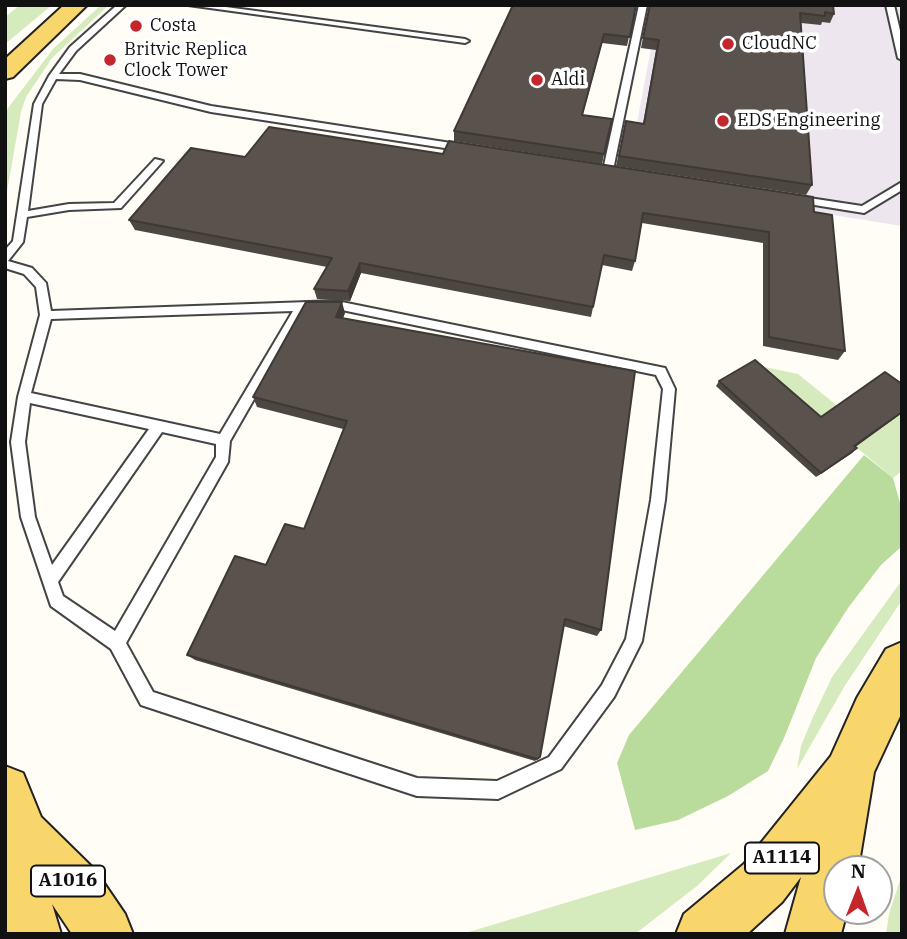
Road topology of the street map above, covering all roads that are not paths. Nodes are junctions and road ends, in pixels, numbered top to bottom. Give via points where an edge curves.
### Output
1 (77, 5) edge
2 (122, 5) edge
3 (192, 5) edge
4 (643, 5) edge
5 (890, 5) edge
6 (466, 41) dead end
7 (902, 58) edge
8 (5, 72) edge
9 (53, 76) junction
10 (474, 150) edge
11 (158, 161) dead end
12 (595, 168) edge
13 (608, 170) junction
14 (621, 172) edge
15 (902, 185) edge
16 (787, 197) edge
17 (21, 215) junction
18 (5, 258) edge
19 (5, 264) edge
20 (302, 305) junction
21 (46, 315) junction
22 (24, 397) junction
23 (159, 426) junction
24 (223, 440) junction
25 (50, 581) junction
26 (117, 643) junction
27 (902, 665) edge
28 (849, 772) junction
29 (13, 813) edge
30 (33, 934) edge
31 (105, 934) edge
32 (704, 934) edge
33 (813, 934) edge

1 - 8 main road
2 - 9 lane via 73,49
3 - 6 lane
4 - 13 lane
5 - 7 lane
9 - 10 lane via 80,77 211,109
9 - 17 lane via 38,104
11 - 17 lane via 117,206
12 - 13 lane
13 - 14 lane
15 - 16 lane via 864,209
17 - 18 lane via 18,242
19 - 21 lane via 29,271 42,286
20 - 21 lane
20 - 24 lane
20 - 26 lane via 337,305 661,371 668,388 644,591 634,640 608,691 555,763 498,790 418,787 146,699
21 - 22 lane
22 - 23 lane
22 - 25 lane via 18,442 28,517
23 - 24 lane
23 - 25 lane
24 - 26 lane via 223,458
25 - 26 lane via 57,600
27 - 28 main road, A1114
28 - 32 main road, A1114 via 764,883
28 - 33 main road, A1114
29 - 30 main road, A1016 via 25,913
29 - 31 main road, A1016 via 76,889

